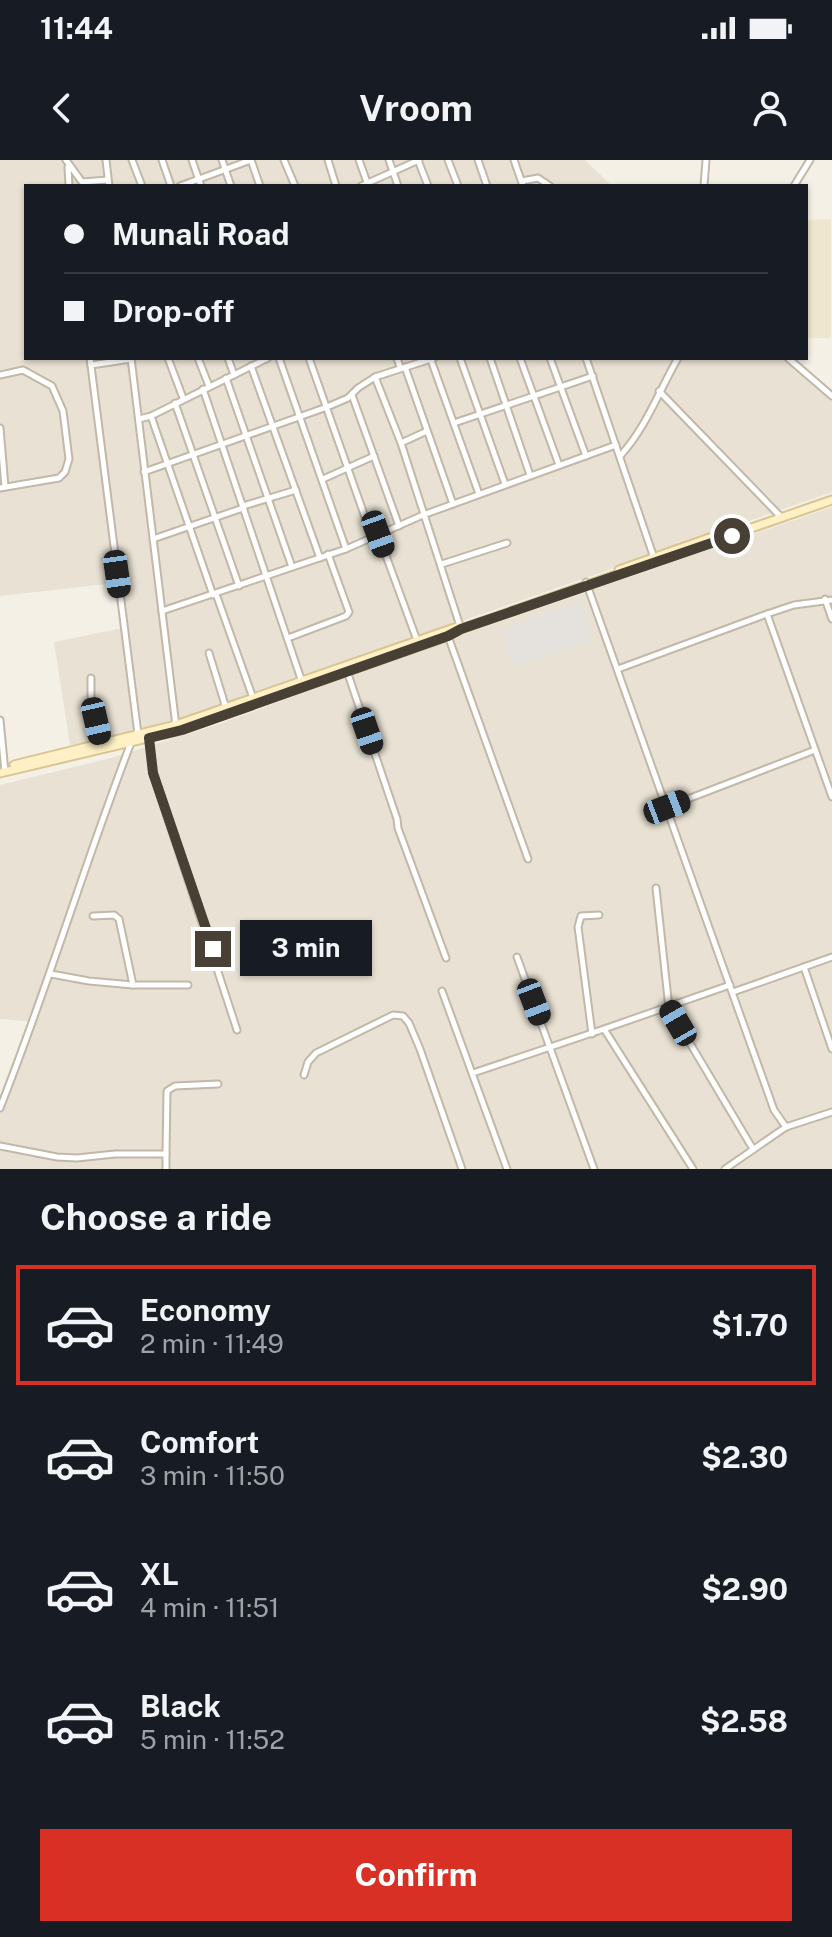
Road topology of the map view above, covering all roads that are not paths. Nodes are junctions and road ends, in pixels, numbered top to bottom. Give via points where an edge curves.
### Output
1 (106, 160) edge
2 (132, 160) edge
3 (162, 160) edge
4 (192, 160) edge
5 (222, 160) edge
6 (284, 160) edge
7 (328, 160) edge
8 (359, 160) edge
9 (389, 160) edge
10 (418, 160) edge
11 (448, 160) edge
12 (478, 160) edge
13 (514, 160) edge
14 (706, 160) edge
15 (810, 160) edge
16 (67, 163) edge
17 (393, 170) junction
18 (226, 171) junction
19 (82, 182) junction
20 (109, 183) edge
21 (200, 183) edge
22 (69, 184) edge
23 (73, 184) edge
24 (141, 184) edge
25 (170, 184) edge
26 (230, 184) edge
27 (259, 184) edge
28 (294, 184) edge
29 (335, 184) edge
30 (366, 184) edge
31 (368, 184) edge
32 (397, 184) edge
33 (427, 184) edge
34 (457, 184) edge
35 (486, 184) edge
36 (523, 184) edge
37 (547, 184) edge
38 (704, 184) edge
39 (795, 184) edge
40 (111, 360) edge
41 (131, 360) edge
42 (169, 360) edge
43 (199, 360) edge
44 (229, 360) edge
45 (259, 360) edge
46 (280, 360) edge
47 (310, 360) edge
48 (398, 360) edge
49 (426, 360) edge
50 (433, 360) edge
51 (461, 360) edge
52 (491, 360) edge
53 (521, 360) edge
54 (551, 360) edge
55 (587, 360) edge
56 (677, 360) edge
57 (790, 360) edge
58 (91, 362) edge
59 (251, 366) junction
60 (403, 367) junction
61 (0, 375) edge
62 (234, 375) junction
63 (593, 376) junction
64 (375, 377) junction
65 (226, 378) junction
66 (206, 388) junction
67 (561, 389) junction
68 (659, 391) junction
69 (352, 395) junction
70 (832, 396) edge
71 (533, 397) junction
72 (183, 398) junction
73 (175, 403) junction
74 (327, 407) junction
75 (507, 407) junction
76 (479, 414) junction
77 (151, 416) junction
78 (300, 418) junction
79 (139, 419) junction
80 (454, 423) junction
81 (0, 428) edge
82 (274, 428) junction
83 (427, 431) junction
84 (248, 436) junction
85 (401, 443) junction
86 (222, 445) junction
87 (616, 445) junction
88 (194, 455) junction
89 (374, 456) junction
90 (586, 456) junction
91 (620, 456) junction
92 (167, 465) junction
93 (559, 465) junction
94 (349, 468) junction
95 (144, 472) junction
96 (530, 475) junction
97 (323, 479) junction
98 (505, 484) junction
99 (3, 487) edge
100 (296, 490) junction
101 (479, 494) junction
102 (269, 498) junction
103 (832, 498) edge
104 (453, 504) junction
105 (243, 507) junction
106 (215, 515) junction
107 (423, 515) junction
108 (781, 516) junction
109 (189, 526) junction
110 (399, 526) junction
111 (375, 536) junction
112 (153, 539) junction
113 (507, 543) dead end
114 (346, 549) junction
115 (328, 554) junction
116 (320, 558) junction
117 (655, 560) junction
118 (442, 564) junction
119 (292, 567) junction
120 (265, 576) junction
121 (586, 584) junction
122 (239, 586) junction
123 (214, 594) junction
124 (829, 599) edge
125 (162, 611) junction
126 (767, 614) junction
127 (832, 619) edge
128 (461, 627) junction
129 (448, 636) junction
130 (288, 638) junction
131 (418, 643) junction
132 (209, 653) dead end
133 (346, 669) junction
134 (618, 669) junction
135 (91, 678) dead end
136 (303, 684) junction
137 (254, 701) junction
138 (226, 708) junction
139 (0, 720) edge
140 (176, 728) junction
141 (149, 735) junction
142 (134, 738) junction
143 (101, 744) junction
144 (815, 750) junction
145 (2, 770) edge
146 (832, 797) edge
147 (667, 807) junction
148 (528, 859) dead end
149 (656, 888) dead end
150 (599, 915) dead end
151 (93, 916) dead end
152 (517, 957) dead end
153 (832, 957) edge
154 (446, 958) dead end
155 (804, 967) junction
156 (51, 974) junction
157 (133, 985) junction
158 (188, 985) dead end
159 (732, 988) junction
160 (442, 991) dead end
161 (669, 1008) junction
162 (604, 1029) junction
163 (237, 1030) dead end
164 (592, 1034) junction
165 (552, 1047) junction
166 (832, 1049) edge
167 (473, 1073) junction
168 (304, 1075) dead end
169 (218, 1084) dead end
170 (0, 1108) edge
171 (832, 1112) edge
172 (786, 1127) junction
173 (0, 1146) edge
174 (753, 1149) junction
175 (166, 1154) junction
176 (166, 1169) edge
177 (462, 1169) edge
178 (507, 1169) edge
179 (594, 1169) edge
180 (693, 1169) edge
181 (725, 1169) edge

1 - 20 street
2 - 24 street
3 - 25 street
4 - 21 street
5 - 18 street
6 - 28 street
7 - 29 street
8 - 30 street
9 - 17 street
10 - 17 street
10 - 33 street
11 - 34 street
12 - 35 street
13 - 36 street
14 - 38 street
15 - 39 street
16 - 19 street
16 - 22 street
17 - 31 street
17 - 32 street
18 - 21 street
18 - 26 street
18 - 27 street via 251,160
19 - 20 street
19 - 23 street
36 - 37 street via 538,178
40 - 58 street
41 - 79 street
42 - 72 street
43 - 66 street
44 - 62 street
45 - 59 street
46 - 78 street
47 - 74 street
48 - 60 street
49 - 60 street
50 - 80 street
51 - 76 street
52 - 75 street
53 - 71 street
54 - 67 street
55 - 63 street
56 - 68 street
57 - 70 street
58 - 142 street
59 - 62 street
59 - 82 street
60 - 64 street
60 - 83 street
61 - 99 street via 23,370 52,386 63,411 69,459 59,478
62 - 65 street
63 - 67 street
63 - 87 street
64 - 69 street
64 - 85 street
65 - 66 street
65 - 84 street
66 - 72 street
66 - 86 street
67 - 71 street
67 - 90 street
68 - 91 street
68 - 108 street
69 - 74 street
69 - 89 street
71 - 75 street
71 - 93 street
72 - 73 street
73 - 77 street
73 - 88 street
74 - 78 street
74 - 94 street
75 - 76 street
75 - 96 street
76 - 80 street
76 - 98 street
77 - 79 street
77 - 92 street
78 - 82 street
78 - 97 street
79 - 95 street
80 - 101 street
81 - 99 street
82 - 84 street
82 - 100 street
83 - 85 street
83 - 104 street
84 - 86 street
84 - 102 street
85 - 107 street
86 - 88 street
86 - 105 street
87 - 90 street
87 - 91 street
88 - 92 street
88 - 106 street
89 - 94 street
89 - 110 street
90 - 93 street
91 - 117 street
92 - 95 street
92 - 109 street
93 - 96 street
94 - 97 street
94 - 111 street
95 - 112 street
96 - 98 street
97 - 114 street
98 - 101 street
100 - 102 street
100 - 116 street
101 - 104 street
102 - 105 street
102 - 119 street
103 - 108 main road
104 - 107 street
105 - 106 street
105 - 120 street
106 - 109 street
106 - 122 street
107 - 110 street
107 - 118 street
108 - 117 main road
109 - 112 street
109 - 123 street
110 - 111 street
111 - 114 street
111 - 131 street
112 - 125 street
113 - 118 street
114 - 115 street
115 - 116 street
115 - 130 street via 349,612
116 - 119 street
117 - 121 main road
118 - 128 street
119 - 120 street
120 - 122 street
120 - 130 street
121 - 128 main road
121 - 134 street
122 - 123 street
123 - 125 street
123 - 137 street
124 - 126 street
124 - 127 street
125 - 140 street
126 - 134 street
126 - 144 street
128 - 129 main road
128 - 131 main road
129 - 131 main road
129 - 148 street
130 - 136 street
131 - 133 main road
132 - 138 street
133 - 136 main road
133 - 154 street
134 - 147 street
135 - 143 street
136 - 137 main road
137 - 138 main road
137 - 140 main road
138 - 140 main road
139 - 145 street
140 - 141 main road
141 - 142 main road
141 - 163 street via 153,773
142 - 143 main road
142 - 145 main road
142 - 156 street
143 - 145 main road
144 - 146 street
144 - 147 street
147 - 159 street
149 - 161 street
150 - 164 street via 581,916 578,927
151 - 157 street via 119,919
152 - 165 street
153 - 155 street
155 - 159 street
155 - 166 street
156 - 157 street
156 - 170 street
157 - 158 street
159 - 161 street
159 - 172 street via 774,1110
160 - 167 street
161 - 162 street
161 - 174 street
162 - 164 street
162 - 180 street
164 - 165 street
165 - 167 street
165 - 179 street
167 - 178 street
168 - 177 street via 316,1053 393,1015 403,1016
169 - 175 street via 167,1091
171 - 172 street
172 - 174 street
173 - 175 street via 67,1157
174 - 181 street
175 - 176 street

